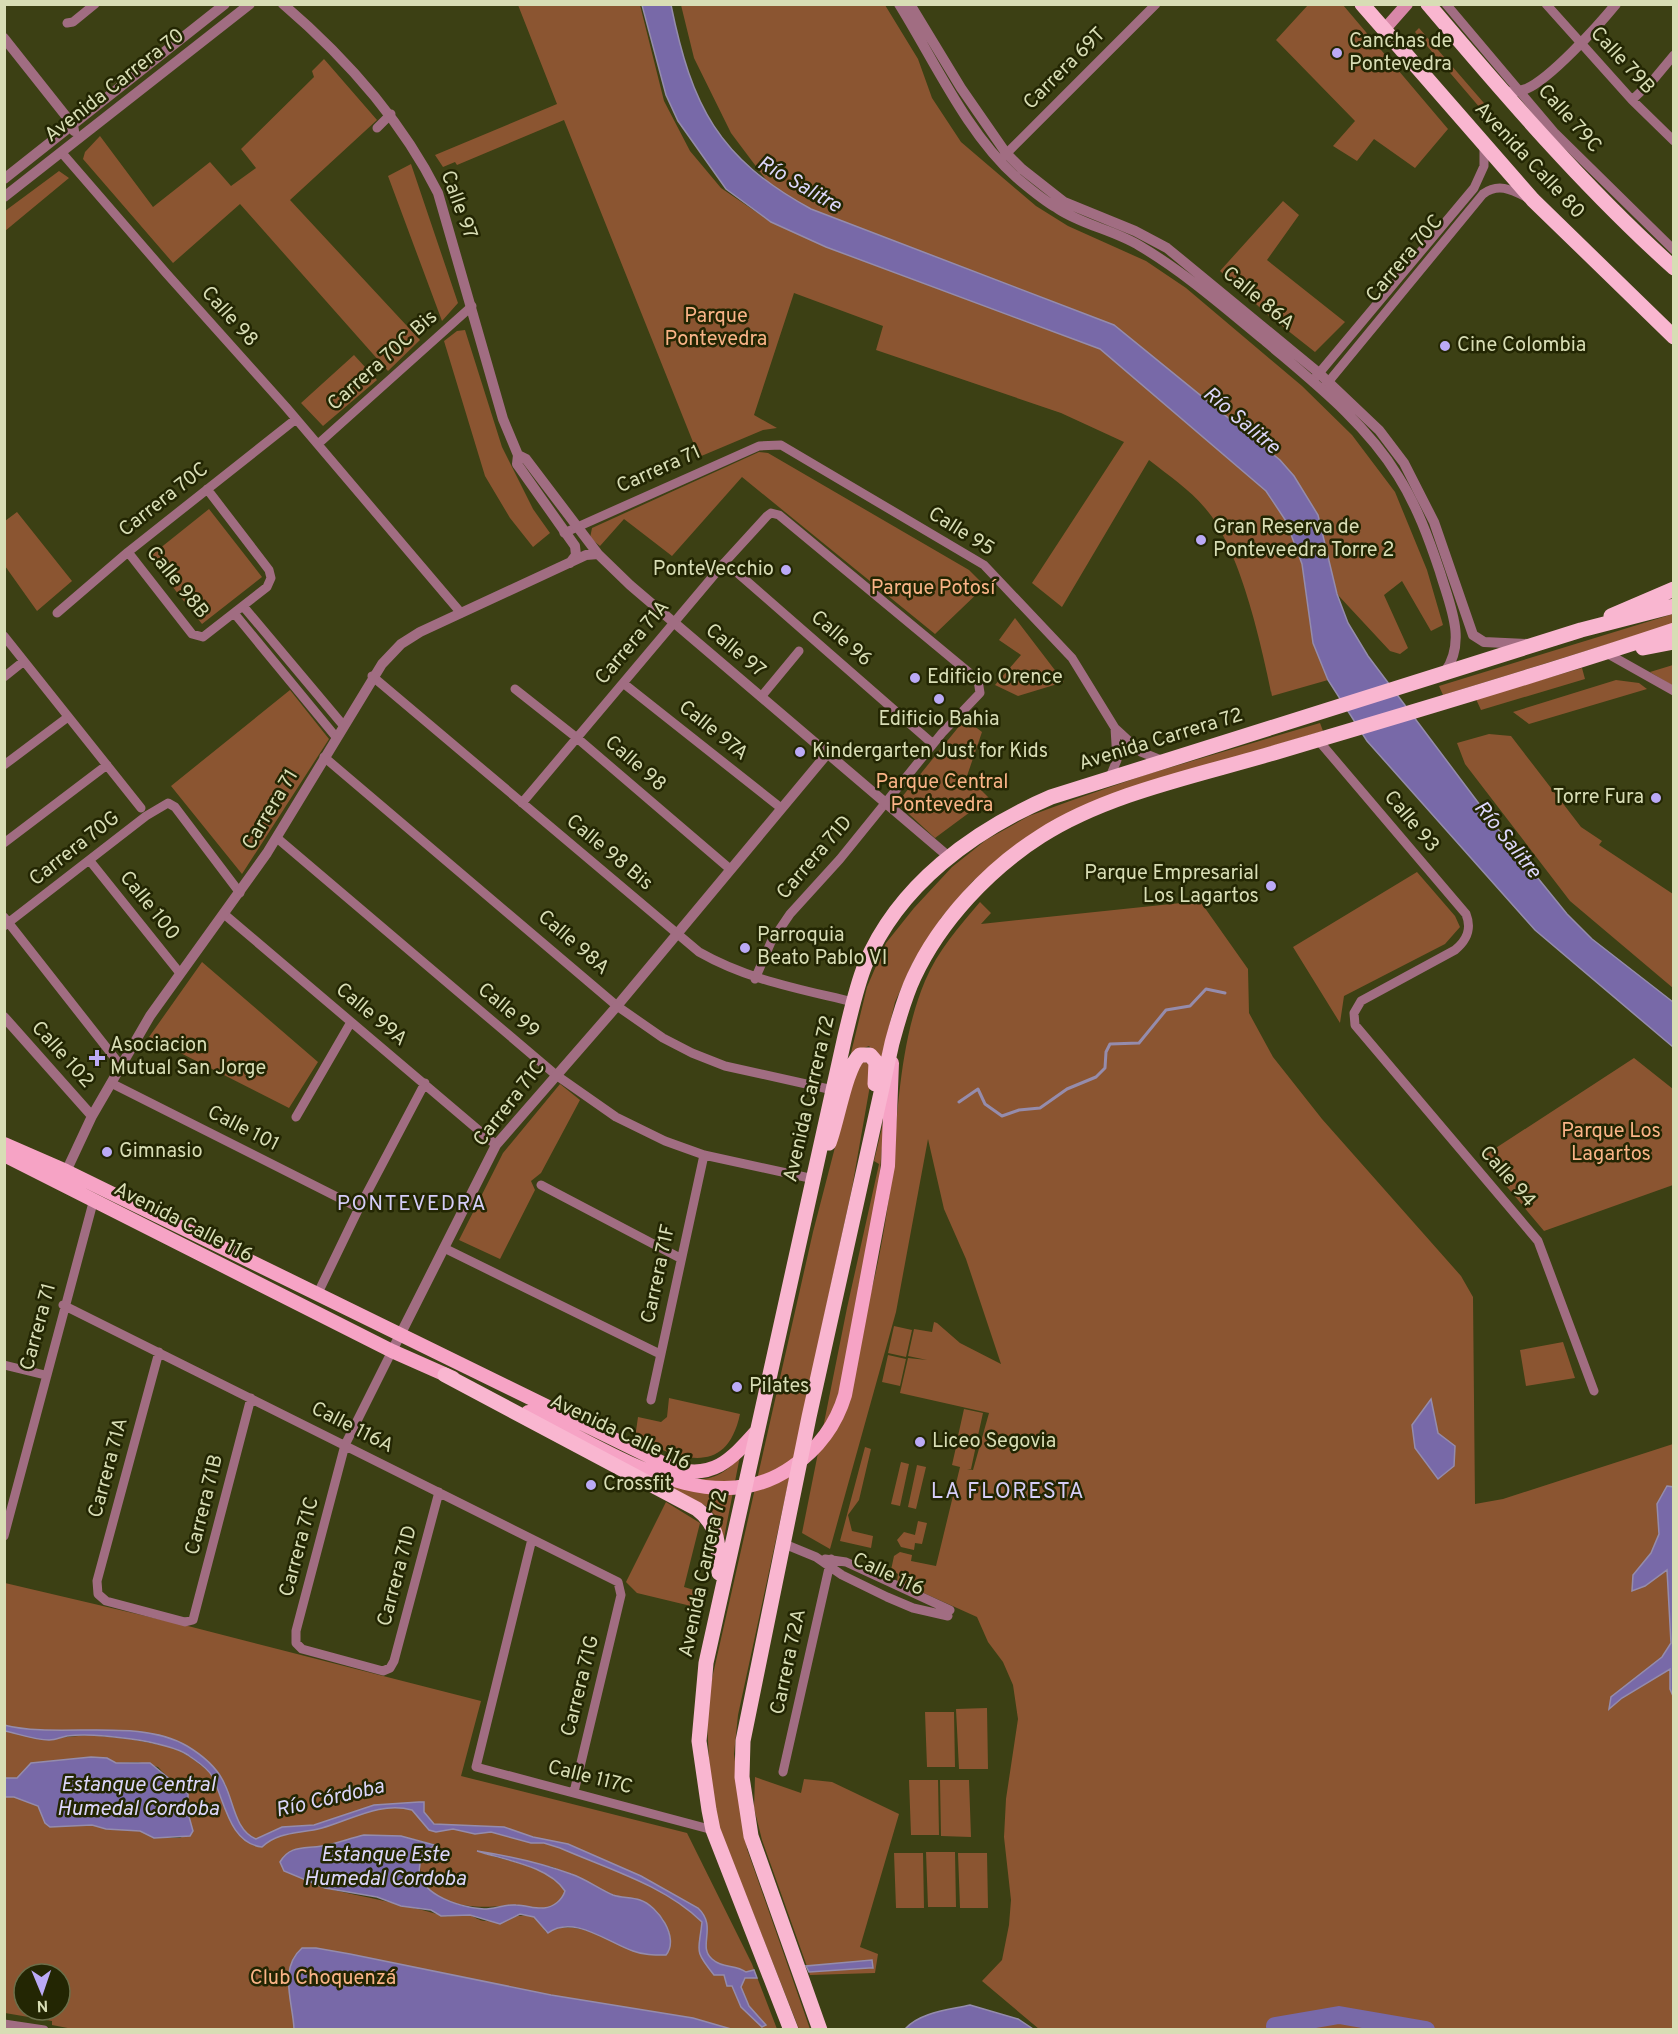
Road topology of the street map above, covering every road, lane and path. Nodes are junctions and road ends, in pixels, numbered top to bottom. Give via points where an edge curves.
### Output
1 (95, 4) edge
2 (225, 4) edge
3 (250, 4) edge
4 (899, 4) edge
5 (910, 4) edge
6 (1156, 4) edge
7 (1362, 4) edge
8 (1407, 4) edge
9 (1428, 4) edge
10 (1446, 4) edge
11 (1546, 4) edge
12 (1616, 4) edge
13 (286, 6) edge
14 (68, 23) dead end
15 (1384, 30) junction
16 (4, 38) edge
17 (1580, 44) junction
18 (1674, 55) edge
19 (1502, 92) junction
20 (1519, 92) junction
21 (1632, 100) junction
22 (391, 114) junction
23 (73, 125) junction
24 (377, 128) dead end
25 (1674, 141) edge
26 (1485, 146) junction
27 (62, 153) junction
28 (1003, 157) junction
29 (4, 179) edge
30 (4, 197) edge
31 (1533, 200) junction
32 (1674, 250) edge
33 (1674, 268) edge
34 (472, 306) junction
35 (1674, 337) edge
36 (1316, 377) junction
37 (1325, 386) junction
38 (296, 419) junction
39 (318, 444) junction
40 (770, 444) joint
41 (518, 455) junction
42 (207, 489) junction
43 (576, 527) junction
44 (564, 533) junction
45 (128, 552) junction
46 (598, 554) junction
47 (725, 562) junction
48 (570, 564) junction
49 (1674, 582) edge
50 (1674, 589) edge
51 (1644, 601) junction
52 (243, 606) junction
53 (1674, 606) edge
54 (57, 613) dead end
55 (234, 613) junction
56 (461, 613) junction
57 (674, 623) junction
58 (1581, 630) junction
59 (1674, 630) edge
60 (4, 636) edge
61 (1674, 642) edge
62 (1536, 644) junction
63 (799, 651) dead end
64 (1610, 655) junction
65 (24, 661) junction
66 (1581, 661) junction
67 (1445, 672) junction
68 (4, 676) edge
69 (372, 676) junction
70 (623, 683) junction
71 (981, 687) joint
72 (515, 689) dead end
73 (1674, 691) edge
74 (761, 697) junction
75 (68, 717) junction
76 (343, 726) junction
77 (1115, 728) junction
78 (336, 737) junction
79 (577, 738) junction
80 (1317, 740) junction
81 (933, 744) junction
82 (827, 754) junction
83 (324, 757) junction
84 (1163, 761) junction
85 (4, 765) edge
86 (107, 765) junction
87 (1110, 777) junction
88 (522, 803) junction
89 (886, 803) junction
90 (141, 808) dead end
91 (781, 808) junction
92 (277, 838) junction
93 (4, 843) edge
94 (949, 857) junction
95 (90, 861) junction
96 (730, 868) junction
97 (240, 893) junction
98 (224, 914) junction
99 (6, 922) edge
100 (676, 933) junction
101 (179, 972) junction
102 (755, 979) junction
103 (853, 1002) junction
104 (617, 1006) junction
105 (1356, 1010) joint
106 (4, 1017) edge
107 (351, 1022) junction
108 (892, 1043) junction
109 (121, 1066) junction
110 (556, 1075) junction
111 (111, 1083) junction
112 (425, 1083) junction
113 (833, 1090) junction
114 (92, 1116) junction
115 (296, 1117) dead end
116 (4, 1144) edge
117 (496, 1144) junction
118 (868, 1149) junction
119 (4, 1155) edge
120 (704, 1155) junction
121 (63, 1176) junction
122 (814, 1179) junction
123 (541, 1185) dead end
124 (93, 1199) junction
125 (359, 1208) junction
126 (444, 1248) junction
127 (680, 1258) junction
128 (317, 1295) junction
129 (63, 1305) junction
130 (400, 1336) junction
131 (392, 1351) junction
132 (159, 1352) junction
133 (660, 1354) junction
134 (4, 1365) edge
135 (445, 1374) junction
136 (45, 1375) junction
137 (1594, 1391) dead end
138 (251, 1398) junction
139 (651, 1400) dead end
140 (755, 1433) junction
141 (345, 1445) junction
142 (439, 1492) junction
143 (4, 1536) edge
144 (532, 1539) junction
145 (782, 1543) junction
146 (830, 1563) junction
147 (621, 1587) joint
148 (718, 1606) junction
149 (193, 1620) joint
150 (390, 1668) joint
151 (783, 1772) dead end
152 (574, 1792) junction
153 (708, 1810) junction
154 (695, 1824) junction
155 (713, 1830) junction
156 (4, 2024) edge
157 (44, 2030) edge
158 (791, 2030) edge
159 (820, 2030) edge

1 - 14 street
2 - 23 street, Avenida Carrera 70
3 - 27 street, Avenida Carrera 70
4 - 28 street, Calle 86A via 978,133
5 - 28 street, Calle 86A
6 - 28 street, Carrera 69T
7 - 15 highway, Avenida Calle 80
8 - 15 main road
9 - 19 highway, Avenida Calle 80
10 - 20 street, Calle 79C
11 - 17 street, Calle 79B
12 - 17 street
13 - 22 street, Calle 97
15 - 26 highway, Avenida Calle 80
16 - 23 street
17 - 20 street via 1534,85
17 - 21 street, Calle 79B
18 - 21 street
19 - 20 street
19 - 33 highway, Avenida Calle 80 via 1594,192
20 - 32 street, Calle 79C via 1592,172
21 - 25 street, Calle 79B
22 - 24 street
22 - 34 street, Calle 97 via 418,154 438,194
23 - 27 street via 73,134
23 - 29 street, Avenida Carrera 70
26 - 31 highway, Avenida Calle 80
26 - 36 street, Carrera 70C via 1484,166 1474,188
27 - 30 street, Avenida Carrera 70
27 - 38 street, Calle 98
28 - 36 street, Calle 86A via 1064,202 1167,248
31 - 35 highway, Avenida Calle 80
31 - 37 street, Carrera 70C via 1499,187 1483,194
34 - 39 street, Carrera 70C Bis
34 - 41 street, Calle 97 via 503,420
36 - 37 street, Calle 86A
37 - 62 street, Calle 86A via 1379,430 1404,463 1434,522 1473,635 1484,642
37 - 67 street, Calle 86A via 1387,459 1426,530 1457,636 1456,653
38 - 39 street, Calle 98
38 - 42 street, Carrera 70C
39 - 56 street, Calle 98
40 - 43 street, Carrera 71
40 - 77 street, Calle 95 via 781,445 984,565 1072,658
41 - 43 street, Calle 97 via 526,459
41 - 44 street, Calle 97 via 517,464
42 - 45 street, Carrera 70C
42 - 52 street via 269,570 267,587
43 - 44 street, Carrera 71
43 - 46 street, Calle 97
44 - 48 street, Calle 97 via 577,550
45 - 54 street, Carrera 70C
45 - 55 street, Calle 98B via 197,637 203,637
46 - 48 street, Carrera 71 via 586,555
46 - 57 street, Calle 97
47 - 57 street, Carrera 71A
47 - 71 street, Carrera 71A via 767,516 776,513 978,680
47 - 81 street, Calle 96
48 - 56 street, Carrera 71
49 - 51 highway
50 - 51 highway, Avenida Carrera 72
51 - 58 highway, Avenida Carrera 72
52 - 55 street
52 - 76 street
53 - 58 highway, Avenida Carrera 72
55 - 78 street
56 - 69 street, Carrera 71 via 401,644
57 - 70 street, Carrera 71A
57 - 74 street, Calle 97
58 - 62 highway, Avenida Carrera 72
59 - 66 highway
60 - 65 street
61 - 64 highway
62 - 67 highway, Avenida Carrera 72
63 - 74 street
64 - 66 highway
64 - 73 street
65 - 68 street
65 - 75 street
66 - 80 highway
67 - 84 highway, Avenida Carrera 72
69 - 76 street, Carrera 71
69 - 88 street, Calle 98 Bis
70 - 79 street, Carrera 71A
70 - 91 street, Calle 97A
71 - 81 street, Carrera 71D
72 - 79 street, Calle 98
74 - 82 street, Calle 97
75 - 85 street
75 - 86 street
76 - 78 street, Carrera 71
77 - 84 street, Calle 95 via 1141,752
77 - 87 street, Calle 95 via 1117,760
78 - 83 street, Carrera 71
79 - 88 street, Carrera 71A
79 - 96 street, Calle 98
80 - 105 street, Calle 93 via 1466,914 1469,931 1455,950 1362,999
80 - 108 highway via 1098,808 1039,837 989,878 941,930 912,979
81 - 89 street, Carrera 71D
82 - 89 street, Calle 97
82 - 91 street, Carrera 71C
83 - 92 street, Carrera 71
83 - 104 street, Calle 98A
84 - 87 highway, Avenida Carrera 72
86 - 90 street
86 - 93 street
87 - 94 highway, Avenida Carrera 72 via 1020,810
88 - 100 street, Calle 98 Bis
89 - 94 street, Calle 97
89 - 102 street, Carrera 71D via 790,914 771,942
91 - 96 street, Carrera 71C
92 - 97 street, Carrera 71
92 - 110 street, Calle 99
94 - 103 highway, Avenida Carrera 72 via 911,895 883,932 865,965
95 - 97 street, Carrera 70G via 168,803
95 - 99 street, Carrera 70G
95 - 101 street, Calle 100
96 - 100 street, Carrera 71C
97 - 98 street, Carrera 71
98 - 101 street, Carrera 71
98 - 107 street, Calle 99A
99 - 109 street
100 - 102 street, Calle 98 Bis via 726,968
100 - 104 street, Carrera 71C
101 - 109 street, Carrera 71
102 - 103 street, Calle 98 Bis
103 - 113 highway, Avenida Carrera 72
104 - 110 street, Carrera 71C
104 - 113 street, Calle 98A via 663,1038 725,1066
105 - 137 street, Calle 94 via 1355,1025 1360,1033 1538,1240
106 - 114 street, Calle 102
107 - 112 street, Calle 99A
107 - 115 street
108 - 118 highway
108 - 135 main road, Avenida Calle 116 via 888,1166 842,1407 817,1447 801,1461 776,1477 752,1485 720,1489 684,1485
109 - 111 street, Carrera 71
110 - 117 street, Carrera 71C
110 - 120 street, Calle 99 via 631,1125
111 - 114 street, Carrera 71
111 - 125 street, Calle 101
112 - 117 street, Calle 99A
112 - 125 street
113 - 122 highway, Avenida Carrera 72
114 - 121 street, Carrera 71
116 - 121 main road, Avenida Calle 116
117 - 126 street, Carrera 71C
118 - 122 highway via 878,1067 874,1058 866,1054 856,1058 852,1065 837,1123
118 - 145 highway
119 - 121 main road, Avenida Calle 116
120 - 122 street, Calle 99
120 - 127 street, Carrera 71F
121 - 124 main road, Avenida Calle 116
121 - 128 main road, Avenida Calle 116
122 - 140 highway, Avenida Carrera 72
123 - 127 street
124 - 129 street, Carrera 71
124 - 131 main road, Avenida Calle 116
125 - 128 street
126 - 130 street, Carrera 71C
126 - 133 street
127 - 133 street, Carrera 71F
128 - 130 main road, Avenida Calle 116
129 - 132 street, Calle 116A
129 - 136 street, Carrera 71
130 - 131 street, Carrera 71C
130 - 140 main road, Avenida Calle 116 via 680,1471 702,1473 715,1468 739,1452
131 - 135 main road, Avenida Calle 116
131 - 141 street, Carrera 71C
132 - 138 street, Calle 116A
132 - 149 street, Carrera 71A via 97,1581 98,1594 106,1601 185,1622
133 - 139 street, Carrera 71F
134 - 136 street
135 - 148 highway via 690,1503 704,1514 718,1538
136 - 143 street, Carrera 71
138 - 141 street, Calle 116A
138 - 149 street, Carrera 71B
140 - 148 highway, Avenida Carrera 72
141 - 142 street, Calle 116A
141 - 150 street, Carrera 71C via 296,1643 302,1649 383,1671
142 - 144 street, Calle 116A
142 - 150 street, Carrera 71D
144 - 147 street, Calle 116A via 613,1578
144 - 152 street, Calle 117C via 476,1767
145 - 146 street, Calle 116
145 - 159 highway via 744,1724 742,1777 751,1836
146 - 146 street, Calle 116 via 846,1562 949,1613 913,1608 842,1575
146 - 151 street, Carrera 72A
147 - 152 street, Carrera 71G
148 - 153 highway, Avenida Carrera 72 via 699,1717 700,1765
152 - 154 street, Calle 117C
153 - 154 street
153 - 155 highway, Avenida Carrera 72
154 - 155 street, Calle 117C
155 - 158 highway, Avenida Carrera 72
156 - 157 street

